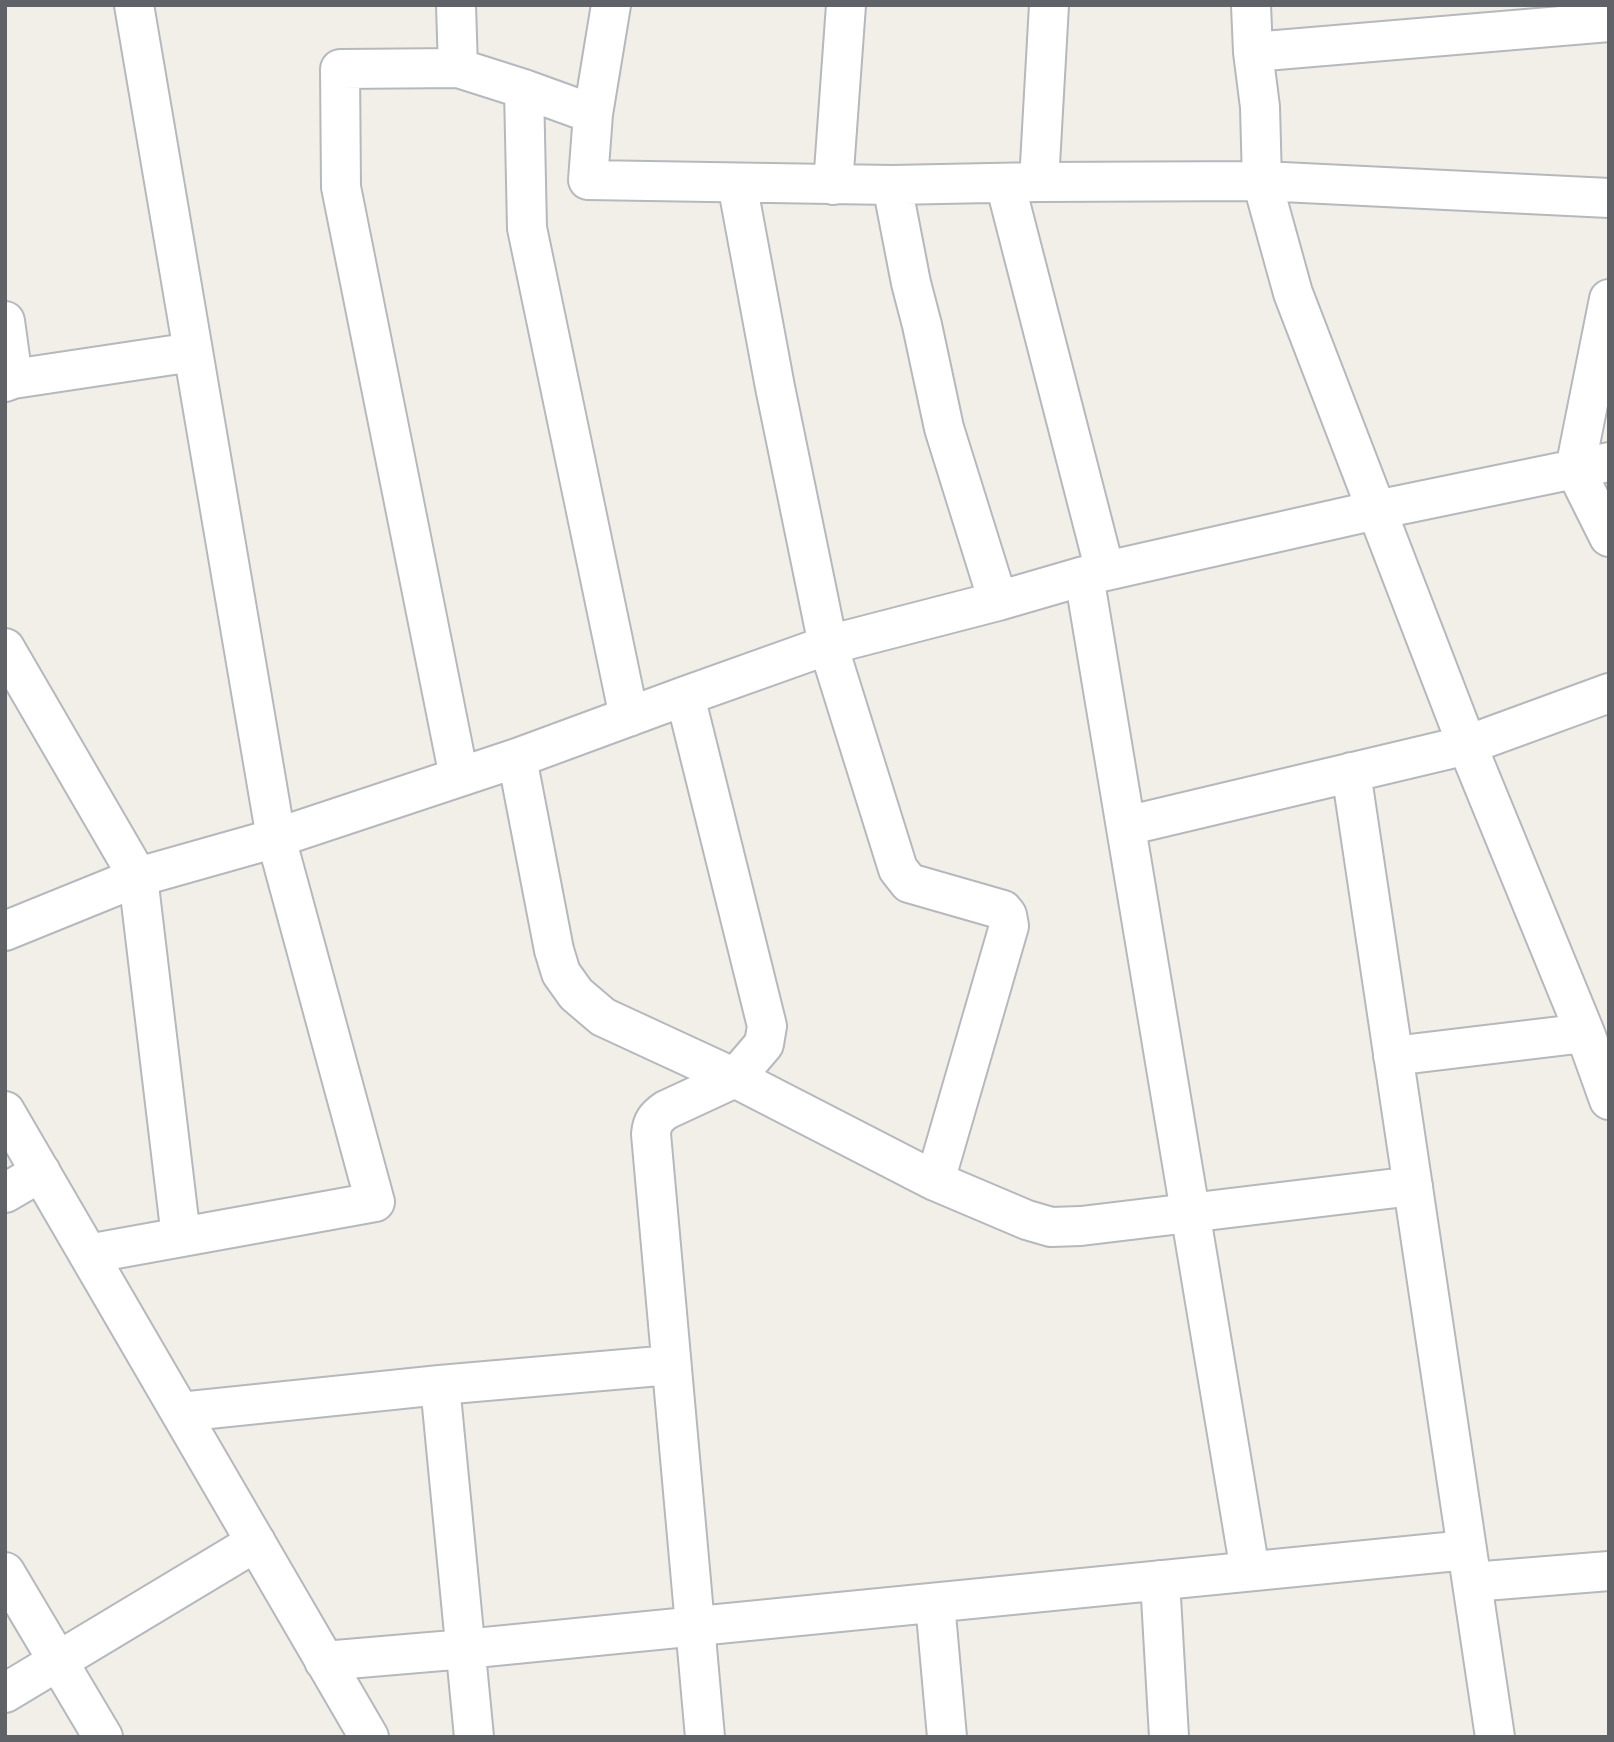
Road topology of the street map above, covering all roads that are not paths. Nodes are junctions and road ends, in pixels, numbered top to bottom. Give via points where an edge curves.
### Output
1 (134, 5) edge
2 (456, 5) edge
3 (611, 5) edge
4 (846, 5) edge
5 (1049, 5) edge
6 (1251, 5) edge
7 (1609, 22) edge
8 (1253, 52) junction
9 (458, 68) junction
10 (524, 89) junction
11 (593, 114) junction
12 (1262, 181) junction
13 (1022, 182) junction
14 (737, 183) junction
15 (834, 185) junction
16 (892, 185) junction
17 (1609, 198) edge
18 (1609, 299) edge
19 (5, 321) edge
20 (193, 352) junction
21 (9, 380) edge
22 (1592, 465) edge
23 (1376, 510) junction
24 (1609, 537) edge
25 (1094, 574) junction
26 (998, 601) junction
27 (828, 645) junction
28 (7, 655) edge
29 (1609, 693) edge
30 (685, 696) junction
31 (629, 717) junction
32 (1467, 745) junction
33 (517, 758) junction
34 (1351, 772) junction
35 (459, 777) junction
36 (1126, 826) junction
37 (276, 838) junction
38 (138, 877) junction
39 (5, 932) edge
40 (1586, 1033) junction
41 (1393, 1056) junction
42 (735, 1078) junction
43 (1609, 1100) edge
44 (5, 1111) edge
45 (41, 1172) junction
46 (935, 1181) junction
47 (1413, 1186) junction
48 (5, 1194) edge
49 (1191, 1212) junction
50 (181, 1237) junction
51 (88, 1254) junction
52 (671, 1365) junction
53 (440, 1385) junction
54 (180, 1412) junction
55 (256, 1542) junction
56 (1470, 1566) junction
57 (1250, 1571) junction
58 (1609, 1571) edge
59 (5, 1572) edge
60 (1160, 1580) junction
61 (935, 1603) junction
62 (695, 1626) junction
63 (465, 1649) junction
64 (58, 1661) junction
65 (324, 1661) junction
66 (5, 1693) edge
67 (103, 1737) edge
68 (369, 1737) edge
69 (474, 1737) edge
70 (705, 1737) edge
71 (947, 1737) edge
72 (1169, 1737) edge
73 (1495, 1737) edge

1 - 20 street
2 - 9 street
3 - 11 street
4 - 15 street
5 - 13 street
6 - 8 street
7 - 8 street
8 - 12 street
9 - 10 street
9 - 35 street via 340,69 341,187
10 - 11 street
10 - 31 street via 527,228
11 - 14 street via 588,180
12 - 13 street
12 - 17 street
12 - 23 street via 1293,293
13 - 16 street
13 - 25 street
14 - 15 street
14 - 27 street
15 - 16 street
16 - 26 street via 944,428
18 - 22 street
19 - 21 street
20 - 21 street
20 - 37 street
22 - 23 street
22 - 24 street
23 - 25 street
23 - 32 street
25 - 26 street
25 - 36 street
26 - 27 street
27 - 30 street
27 - 46 street via 898,869 909,883 1003,910 1009,920
28 - 38 street
29 - 32 street
30 - 31 street
30 - 42 street via 767,1026 764,1044
31 - 33 street
32 - 34 street
32 - 40 street
33 - 35 street
33 - 42 street via 554,950 568,984 603,1017
34 - 36 street
34 - 41 street
35 - 37 street
36 - 49 street
37 - 38 street
37 - 50 street via 375,1202
38 - 39 street
38 - 50 street
40 - 41 street
40 - 43 street
41 - 47 street
42 - 46 street
42 - 52 street via 666,1110 652,1122
44 - 45 street
45 - 48 street
45 - 51 street
46 - 49 street via 1051,1227
47 - 49 street
47 - 56 street
49 - 57 street
50 - 51 street
51 - 54 street
52 - 53 street
52 - 62 street
53 - 54 street
53 - 63 street
54 - 55 street
55 - 64 street
55 - 65 street
56 - 57 street
56 - 58 street
56 - 73 street
57 - 60 street
59 - 64 street
60 - 61 street
60 - 72 street
61 - 62 street
61 - 71 street
62 - 63 street
62 - 70 street
63 - 65 street
63 - 69 street
64 - 66 street
64 - 67 street
65 - 68 street

